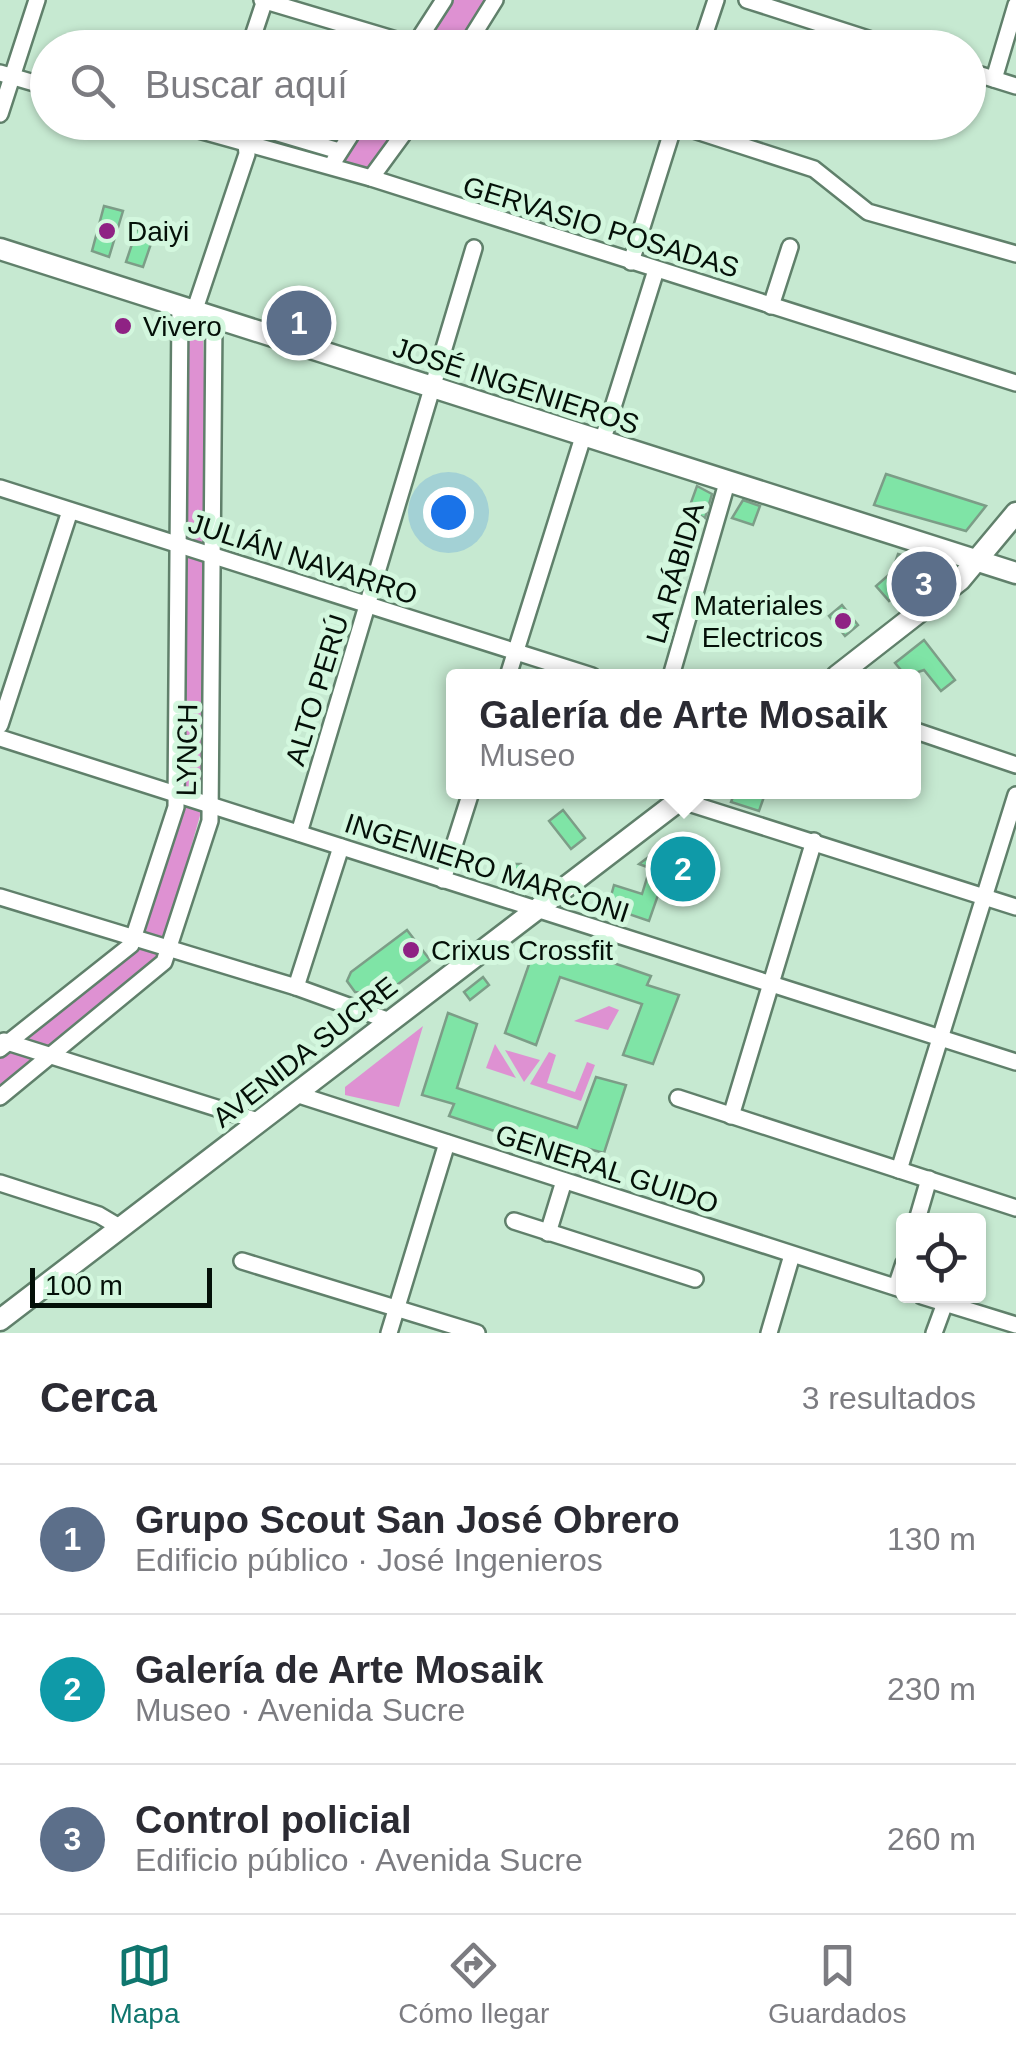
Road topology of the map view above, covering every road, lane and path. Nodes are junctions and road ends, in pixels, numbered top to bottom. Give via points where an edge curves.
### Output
1 (37, 0) edge
2 (264, 0) edge
3 (444, 0) edge
4 (494, 0) edge
5 (716, 0) edge
6 (747, 0) edge
7 (1016, 5) edge
8 (255, 30) edge
9 (361, 30) edge
10 (426, 30) edge
11 (476, 30) edge
12 (706, 30) edge
13 (840, 30) edge
14 (6, 74) edge
15 (986, 77) edge
16 (994, 79) junction
17 (1016, 86) edge
18 (0, 114) edge
19 (230, 140) edge
20 (246, 140) edge
21 (302, 140) edge
22 (347, 140) edge
23 (399, 140) edge
24 (668, 140) edge
25 (726, 140) edge
26 (247, 145) junction
27 (339, 151) junction
28 (330, 168) junction
29 (371, 178) junction
30 (790, 247) dead end
31 (474, 248) dead end
32 (0, 249) edge
33 (1016, 254) edge
34 (632, 262) junction
35 (656, 270) junction
36 (771, 306) junction
37 (187, 309) junction
38 (214, 318) junction
39 (1016, 383) edge
40 (435, 389) junction
41 (592, 440) junction
42 (727, 483) junction
43 (0, 488) edge
44 (70, 511) junction
45 (1016, 513) edge
46 (178, 546) junction
47 (213, 557) junction
48 (979, 562) junction
49 (1016, 573) edge
50 (369, 606) junction
51 (516, 653) junction
52 (510, 669) edge
53 (569, 669) edge
54 (673, 669) edge
55 (846, 669) edge
56 (0, 724) edge
57 (921, 733) edge
58 (0, 738) edge
59 (1016, 764) edge
60 (1016, 795) edge
61 (178, 796) junction
62 (469, 799) edge
63 (681, 799) edge
64 (693, 799) edge
65 (212, 806) junction
66 (299, 833) junction
67 (814, 842) junction
68 (341, 847) junction
69 (442, 880) junction
70 (0, 897) edge
71 (984, 898) junction
72 (1016, 907) edge
73 (537, 911) junction
74 (135, 937) junction
75 (171, 948) junction
76 (774, 985) junction
77 (296, 987) junction
78 (390, 1022) junction
79 (939, 1038) junction
80 (3, 1044) edge
81 (51, 1057) junction
82 (1016, 1062) edge
83 (296, 1094) junction
84 (0, 1097) edge
85 (678, 1098) dead end
86 (732, 1116) junction
87 (261, 1122) junction
88 (447, 1144) junction
89 (899, 1170) junction
90 (930, 1179) junction
91 (564, 1181) junction
92 (0, 1182) edge
93 (1016, 1208) edge
94 (919, 1213) edge
95 (514, 1221) dead end
96 (121, 1228) junction
97 (548, 1233) junction
98 (792, 1255) junction
99 (242, 1261) dead end
100 (695, 1280) dead end
101 (896, 1287) edge
102 (945, 1303) joint
103 (397, 1307) junction
104 (0, 1320) edge
105 (1016, 1325) edge
106 (389, 1333) edge
107 (477, 1333) edge
108 (769, 1333) edge
109 (934, 1333) edge

1 - 14 street
2 - 8 street
2 - 9 street
3 - 10 street
4 - 11 street
5 - 12 street
6 - 13 street
7 - 16 street
14 - 18 street
15 - 16 street
16 - 17 street
19 - 26 street, GERVASIO POSADAS
20 - 26 street, LYNCH
21 - 27 street
22 - 27 street
23 - 29 street
24 - 34 street
25 - 33 street via 814,168 868,212
26 - 28 street, GERVASIO POSADAS
26 - 37 street, LYNCH
27 - 28 street
28 - 29 street, GERVASIO POSADAS
29 - 34 street, GERVASIO POSADAS
30 - 36 street
31 - 40 street, ALTO PERÚ
32 - 37 main road, JOSÉ INGENIEROS
34 - 35 street, GERVASIO POSADAS
35 - 36 street, GERVASIO POSADAS
35 - 41 street
36 - 39 street, GERVASIO POSADAS
37 - 38 main road, JOSÉ INGENIEROS
37 - 46 street, LYNCH
38 - 40 main road, JOSÉ INGENIEROS
38 - 47 street, LYNCH
40 - 41 main road, JOSÉ INGENIEROS
40 - 50 street, ALTO PERÚ
41 - 42 main road, JOSÉ INGENIEROS
41 - 51 street
42 - 48 main road, JOSÉ INGENIEROS
42 - 54 street, LA RÁBIDA
43 - 44 street, JULIÁN NAVARRO
44 - 46 street, JULIÁN NAVARRO
44 - 56 street
45 - 48 main road
46 - 47 street, JULIÁN NAVARRO
46 - 61 street, LYNCH
47 - 50 street, JULIÁN NAVARRO
47 - 65 street, LYNCH
48 - 49 main road, JOSÉ INGENIEROS
48 - 55 main road
50 - 51 street, JULIÁN NAVARRO
50 - 66 street, ALTO PERÚ
51 - 52 street
51 - 53 street, JULIÁN NAVARRO
57 - 59 street
58 - 61 street, INGENIERO MARCONI
60 - 71 street
61 - 65 street, INGENIERO MARCONI
61 - 74 street, LYNCH
62 - 69 street
63 - 73 main road, AVENIDA SUCRE
64 - 67 street
65 - 66 street, INGENIERO MARCONI
65 - 75 street, LYNCH
66 - 68 street, INGENIERO MARCONI
67 - 71 street
67 - 76 street
68 - 69 street, INGENIERO MARCONI
68 - 77 street
69 - 73 street, INGENIERO MARCONI
70 - 74 street
71 - 72 street
71 - 79 street
73 - 76 street, INGENIERO MARCONI
73 - 78 main road, AVENIDA SUCRE
74 - 75 street
74 - 80 street, LYNCH
75 - 77 street
75 - 81 street, LYNCH via 158,968
76 - 79 street, INGENIERO MARCONI
76 - 86 street
77 - 78 street
78 - 83 main road, AVENIDA SUCRE
79 - 82 street, INGENIERO MARCONI
79 - 89 street
80 - 81 street
81 - 84 street, LYNCH
81 - 87 street
83 - 87 main road, AVENIDA SUCRE
83 - 88 street, GENERAL GUIDO
85 - 86 street
86 - 89 street
87 - 96 main road, AVENIDA SUCRE
88 - 91 street, GENERAL GUIDO
88 - 103 street
89 - 90 street
90 - 93 street
90 - 94 street
91 - 97 street
91 - 98 street, GENERAL GUIDO
92 - 96 street
95 - 97 street
96 - 104 main road, AVENIDA SUCRE
97 - 100 street
98 - 101 street, GENERAL GUIDO
98 - 108 street
99 - 103 street
102 - 105 street
102 - 109 street
103 - 106 street
103 - 107 street

